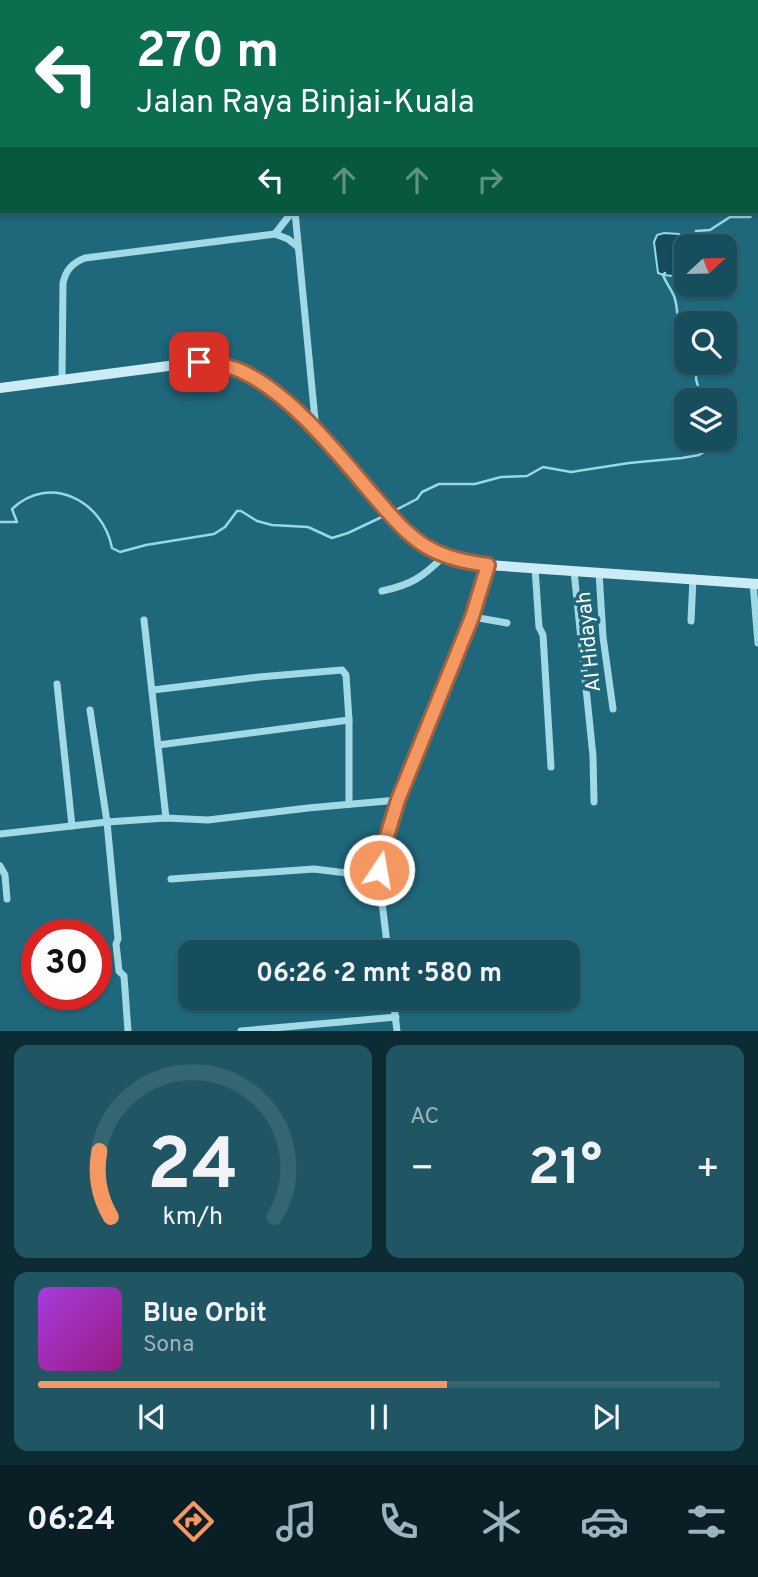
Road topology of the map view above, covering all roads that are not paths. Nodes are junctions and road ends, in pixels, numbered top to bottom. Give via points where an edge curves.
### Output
1 (291, 214) edge
2 (293, 214) edge
3 (275, 234) junction
4 (298, 247) junction
5 (62, 379) junction
6 (0, 388) edge
7 (316, 430) junction
8 (444, 556) junction
9 (488, 565) junction
10 (535, 568) junction
11 (574, 570) junction
12 (599, 572) junction
13 (693, 578) junction
14 (755, 584) edge
15 (382, 591) dead end
16 (472, 617) junction
17 (144, 620) dead end
18 (691, 621) dead end
19 (507, 622) dead end
20 (758, 643) edge
21 (57, 684) dead end
22 (153, 690) junction
23 (613, 709) dead end
24 (90, 710) dead end
25 (349, 720) junction
26 (158, 745) junction
27 (551, 767) dead end
28 (398, 800) junction
29 (594, 802) dead end
30 (349, 804) junction
31 (166, 818) junction
32 (107, 822) junction
33 (72, 826) junction
34 (0, 834) edge
35 (0, 866) edge
36 (379, 877) junction
37 (171, 879) dead end
38 (7, 899) dead end
39 (387, 940) edge
40 (395, 1010) edge
41 (396, 1017) junction
42 (128, 1031) edge
43 (241, 1031) edge
44 (397, 1031) edge

1 - 3 street
2 - 4 street
3 - 4 street
3 - 5 street via 74,263 63,283
4 - 7 street
5 - 6 main road
5 - 7 main road via 199,362 218,364 267,385
7 - 8 main road via 406,531
8 - 9 main road
8 - 15 street via 404,587
9 - 10 main road
9 - 16 street
10 - 11 main road
10 - 27 street
11 - 12 main road
11 - 29 street
12 - 13 main road
12 - 23 street, Al Hidayah
13 - 14 main road
13 - 18 street
14 - 20 street
16 - 19 street
16 - 28 street
17 - 22 street
21 - 33 street
22 - 25 street via 342,670
22 - 26 street
24 - 32 street
25 - 26 street
25 - 30 street
26 - 31 street
28 - 30 street
28 - 36 street
30 - 31 street via 208,820
31 - 32 street
32 - 33 street
32 - 42 street
33 - 34 street
35 - 38 street
36 - 37 street via 314,869
36 - 39 street
40 - 41 street
41 - 43 street
41 - 44 street

